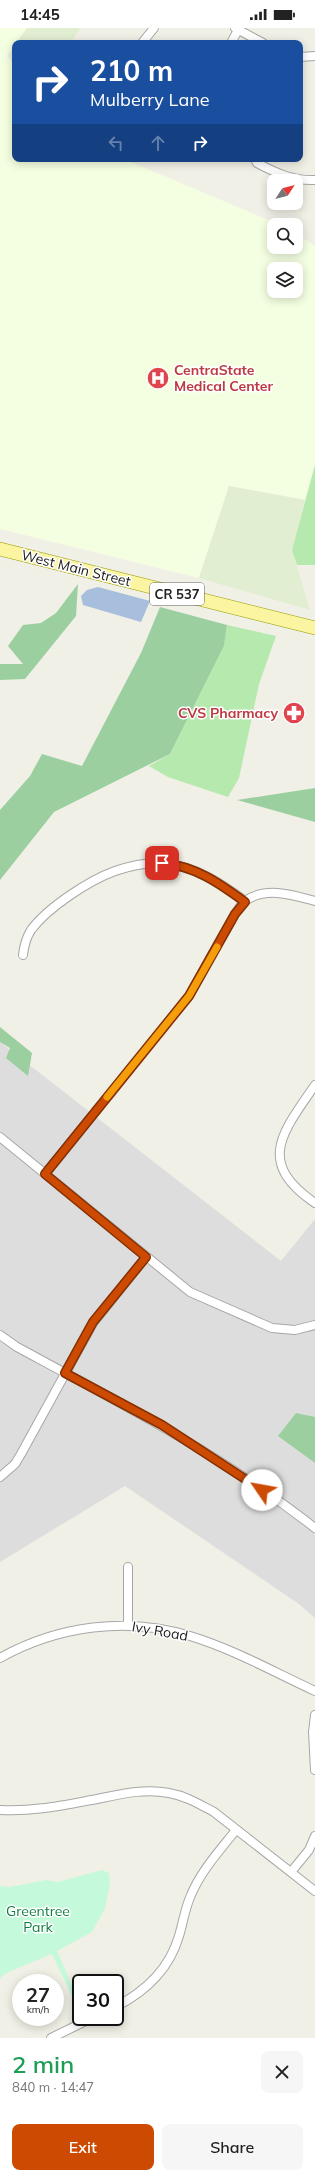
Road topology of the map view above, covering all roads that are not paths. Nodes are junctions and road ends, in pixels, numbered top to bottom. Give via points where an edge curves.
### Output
1 (154, 28) edge
2 (237, 29) edge
3 (144, 40) edge
4 (232, 40) edge
5 (257, 40) edge
6 (315, 56) edge
7 (303, 57) edge
8 (258, 162) edge
9 (315, 180) edge
10 (0, 549) edge
11 (315, 628) edge
12 (315, 901) edge
13 (245, 902) junction
14 (23, 955) dead end
15 (315, 1085) edge
16 (0, 1137) edge
17 (45, 1174) junction
18 (315, 1203) edge
19 (146, 1257) junction
20 (315, 1325) edge
21 (0, 1335) edge
22 (65, 1373) junction
23 (0, 1476) edge
24 (315, 1528) edge
25 (128, 1567) dead end
26 (128, 1624) junction
27 (0, 1658) edge
28 (315, 1691) edge
29 (315, 1715) edge
30 (315, 1770) edge
31 (0, 1810) edge
32 (236, 1830) junction
33 (315, 1836) edge
34 (292, 1872) junction
35 (315, 1891) edge
36 (124, 2002) edge
37 (76, 2026) edge
38 (51, 2038) edge

1 - 3 street
2 - 4 street
2 - 5 street
6 - 7 street
8 - 9 street via 290,178
10 - 11 main road, West Main Street / CR 537
12 - 13 street via 274,892 259,895
13 - 14 street via 192,869 162,863 131,866 102,876 51,911 31,931 25,942
13 - 17 street via 235,914 189,996
15 - 18 street via 285,1129 280,1151 282,1168 290,1182
16 - 17 street
17 - 19 street
19 - 20 street via 195,1295 268,1326 289,1330
19 - 22 street via 93,1322
21 - 22 street
22 - 23 street via 15,1464
22 - 24 street via 162,1425 288,1507
25 - 26 street
26 - 27 street, Ivy Road via 51,1636
26 - 28 street, Ivy Road via 188,1635 214,1644
29 - 30 street
31 - 32 street via 31,1810 132,1792 158,1791 198,1803
32 - 34 street
32 - 36 street via 196,1884 175,1948 162,1971 137,1995
33 - 34 street via 309,1850
34 - 35 street
37 - 38 street

